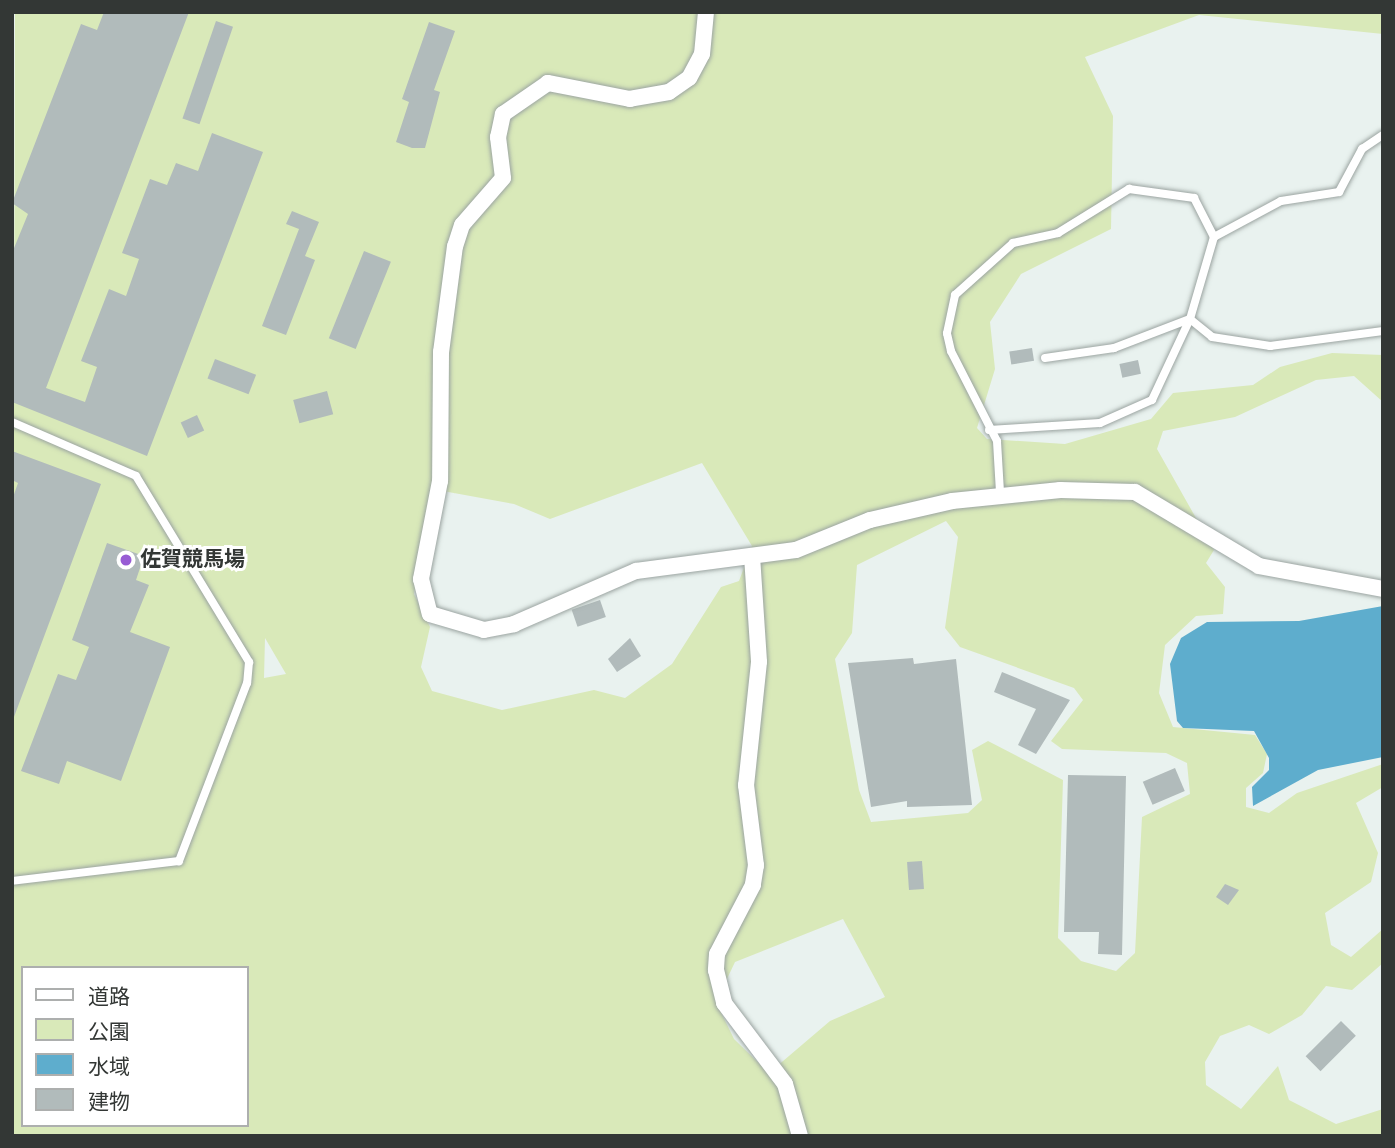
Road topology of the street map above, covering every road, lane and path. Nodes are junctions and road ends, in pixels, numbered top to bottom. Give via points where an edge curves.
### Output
1 (706, 12) edge
2 (1383, 135) edge
3 (1214, 237) junction
4 (1190, 319) junction
5 (1383, 331) edge
6 (1045, 358) dead end
7 (12, 422) edge
8 (989, 430) junction
9 (1000, 492) junction
10 (752, 556) junction
11 (1383, 589) edge
12 (12, 881) edge
13 (800, 1136) edge

1 - 10 street via 702,54 689,78 669,92 630,99 548,83 503,114 498,137 503,178 462,225 455,246 441,352 440,481 421,579 430,614 484,630 514,624 636,571
2 - 3 lane via 1362,149 1339,192 1281,201
3 - 4 lane
3 - 8 lane via 1194,198 1129,189 1058,233 1013,243 994,255 955,295 947,333 962,382
4 - 5 lane via 1212,337 1270,346
4 - 6 lane via 1114,348
4 - 8 lane via 1152,400 1100,423
7 - 12 lane via 136,476 249,662 247,683 178,861
8 - 9 lane via 999,452
9 - 10 street
9 - 11 street via 1135,492 1259,566
10 - 13 street via 759,662 746,785 756,865 753,886 717,954 716,970 724,1003 786,1084

